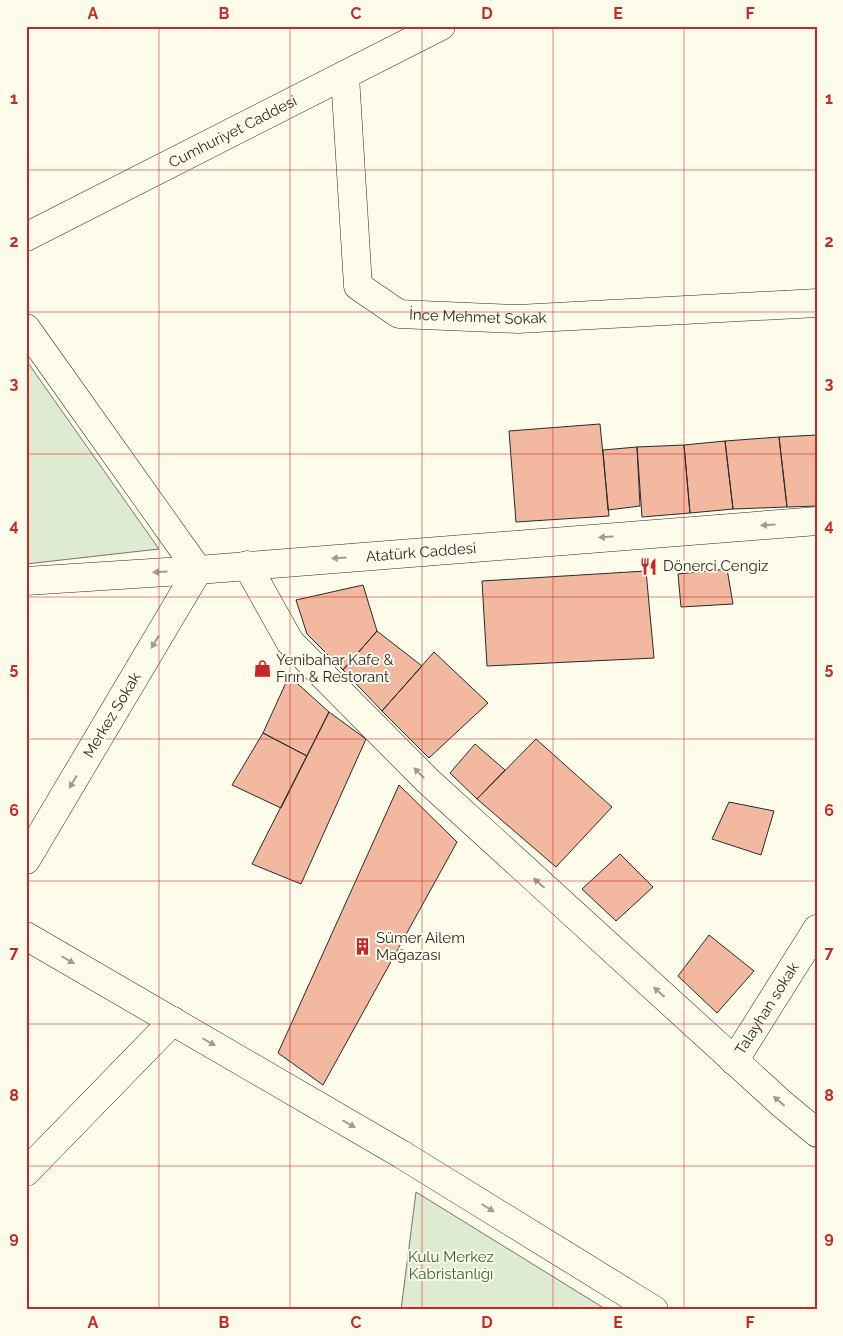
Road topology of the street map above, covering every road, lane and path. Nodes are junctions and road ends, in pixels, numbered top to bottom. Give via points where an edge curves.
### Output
1 (442, 26) edge
2 (344, 76) junction
3 (26, 237) edge
4 (817, 303) edge
5 (26, 328) edge
6 (817, 521) edge
7 (247, 565) junction
8 (198, 570) junction
9 (26, 581) edge
10 (26, 860) edge
11 (817, 929) edge
12 (26, 936) edge
13 (173, 1021) junction
14 (734, 1061) junction
15 (817, 1132) edge
16 (26, 1172) edge
17 (654, 1310) edge

1 - 2 street, Cumhuriyet Caddesi
2 - 3 street, Cumhuriyet Caddesi
2 - 4 street, İnce Mehmet Sokak via 358,286 399,314 518,319
5 - 8 street
6 -> 7 street, Atatürk Caddesi
7 - 8 street, Atatürk Caddesi
14 -> 7 street via 428,781 290,642
8 -> 9 street, Atatürk Caddesi
8 -> 10 street, Merkez Sokak
11 - 14 street, Talayhan sokak
12 -> 13 street
13 - 16 street
13 -> 17 street via 401,1154
15 -> 14 street

